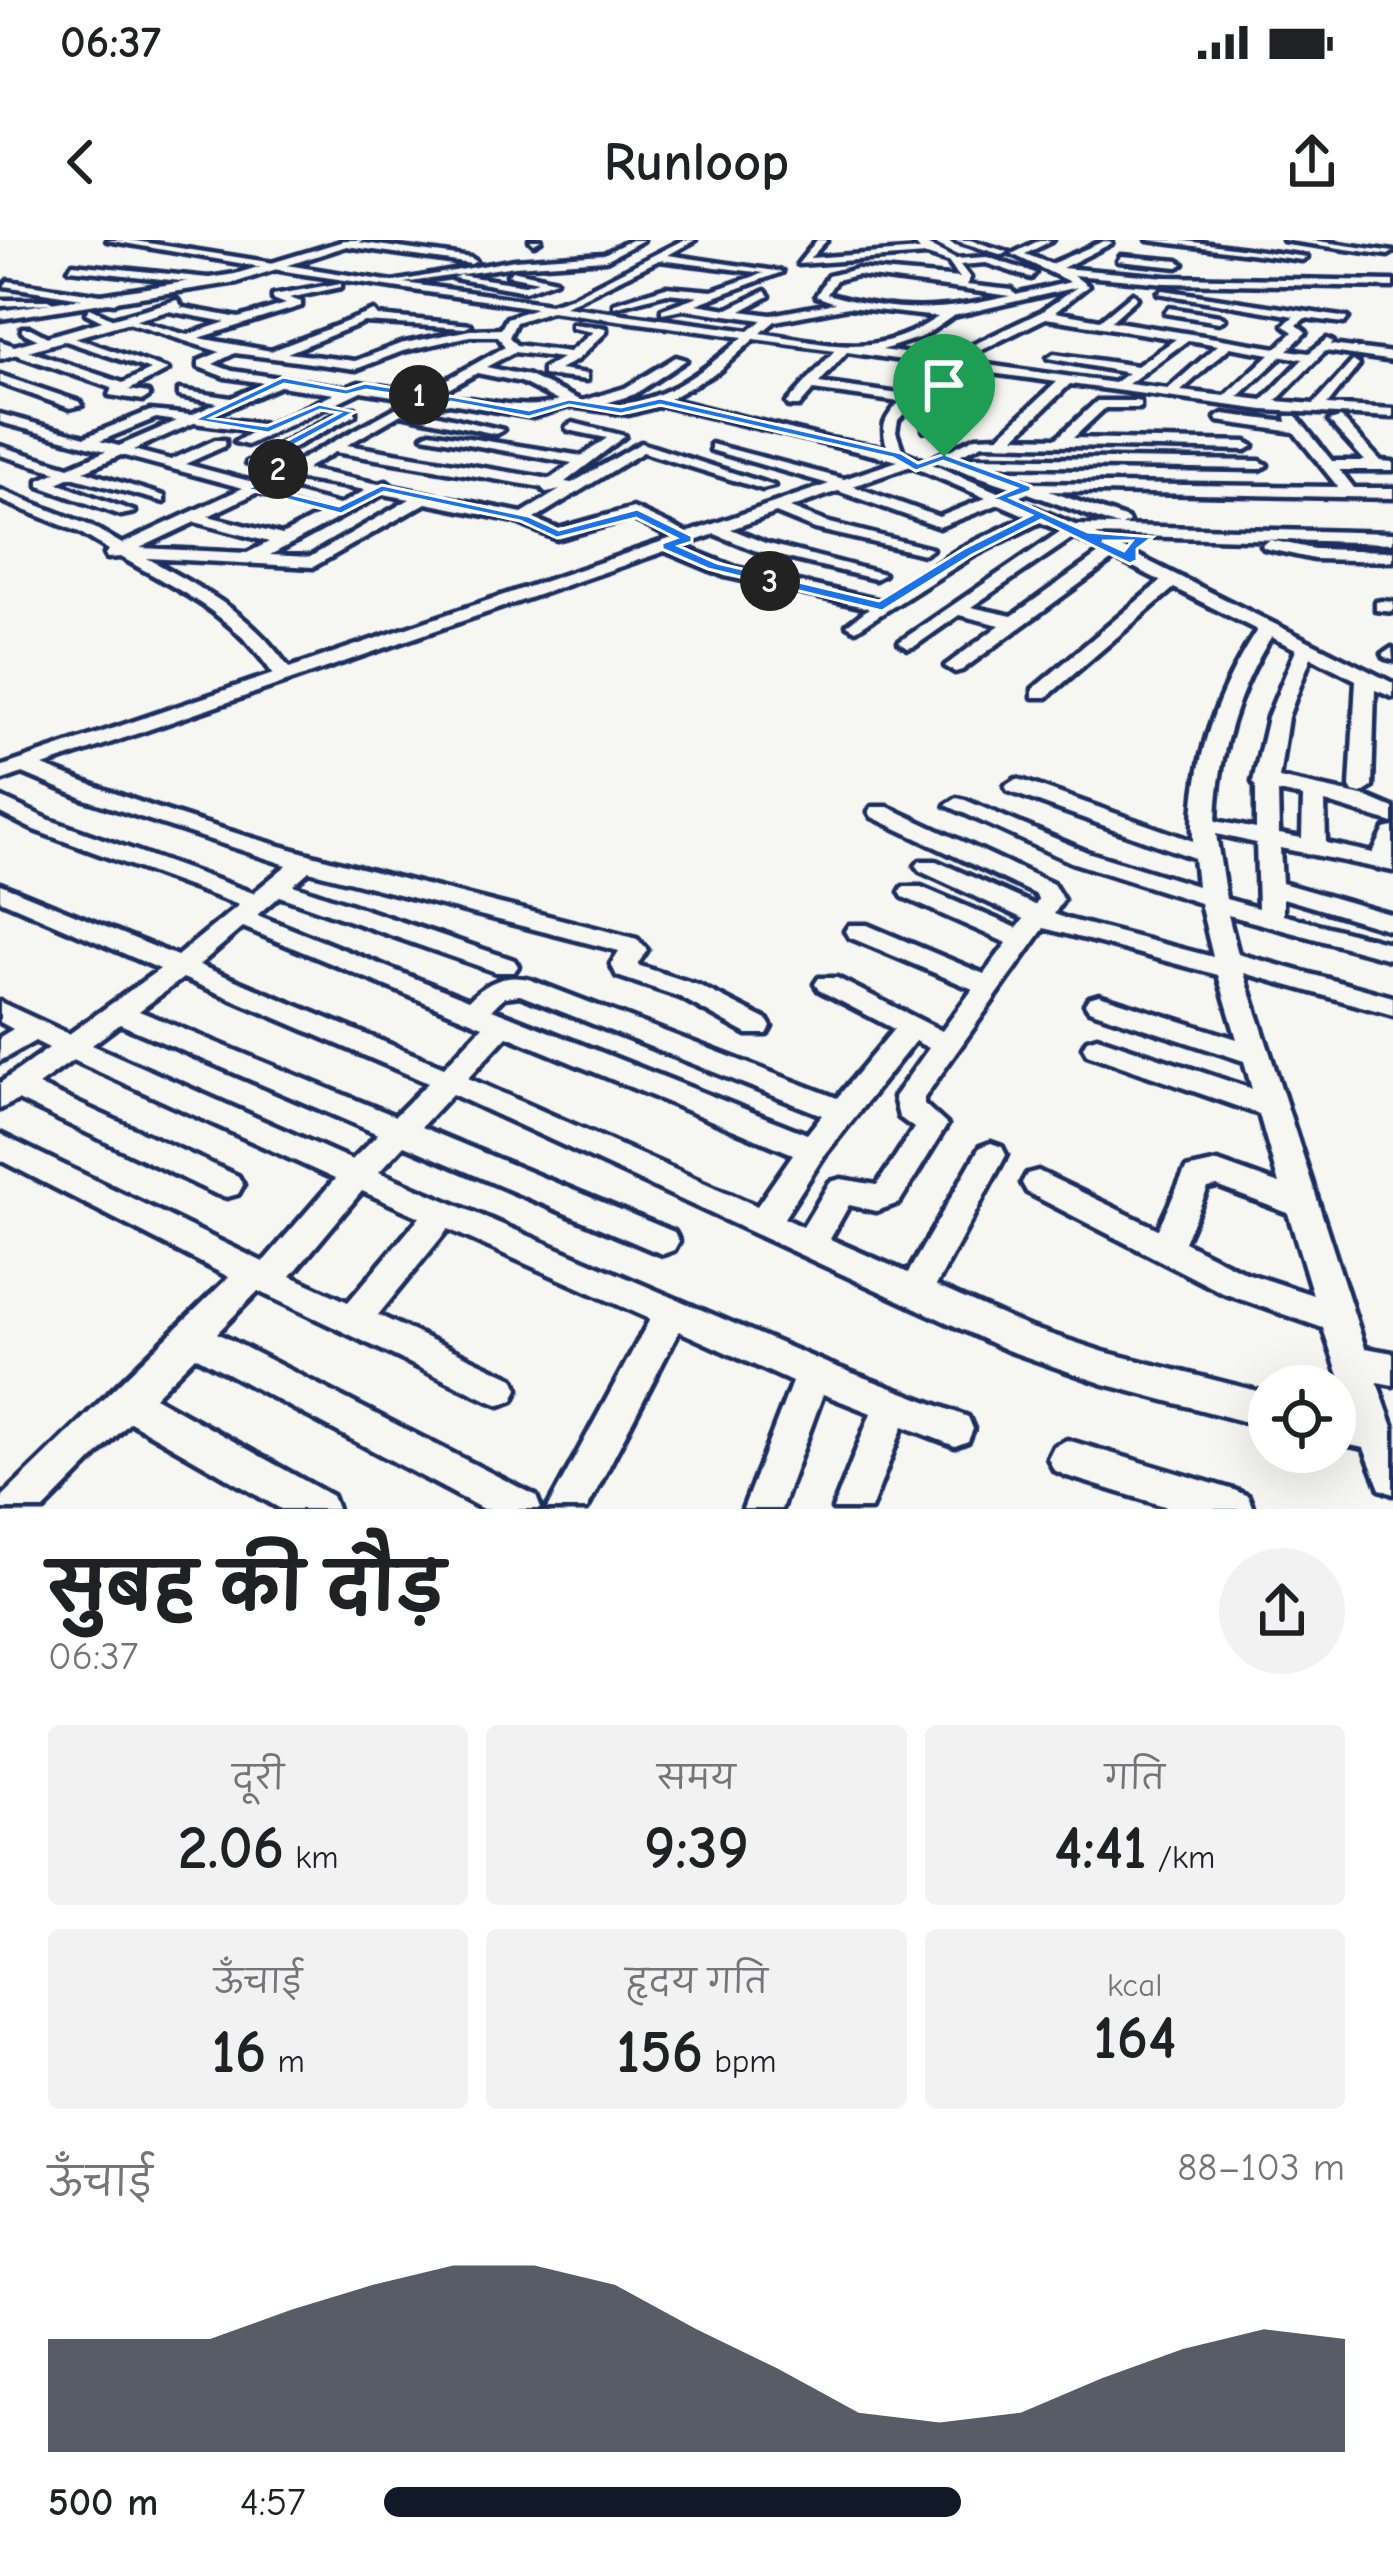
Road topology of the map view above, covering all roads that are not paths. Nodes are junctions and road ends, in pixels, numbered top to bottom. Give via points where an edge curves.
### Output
1 (112, 240) edge
2 (536, 240) edge
3 (638, 240) edge
4 (690, 240) edge
5 (822, 240) edge
6 (915, 240) edge
7 (959, 240) edge
8 (1035, 240) edge
9 (1223, 240) edge
10 (1288, 240) edge
11 (1360, 240) edge
12 (354, 241) edge
13 (1046, 241) edge
14 (1147, 242) edge
15 (1107, 243) dead end
16 (412, 245) edge
17 (1076, 245) dead end
18 (1391, 248) edge
19 (928, 252) junction
20 (1015, 254) junction
21 (606, 256) junction
22 (1206, 256) dead end
23 (214, 258) junction
24 (656, 258) junction
25 (1121, 259) junction
26 (114, 260) dead end
27 (983, 260) junction
28 (539, 261) junction
29 (801, 262) junction
30 (954, 262) junction
31 (499, 265) junction
32 (1050, 266) junction
33 (73, 267) dead end
34 (269, 267) junction
35 (87, 269) junction
36 (467, 269) junction
37 (237, 272) junction
38 (776, 272) junction
39 (1325, 273) dead end
40 (1375, 273) junction
41 (433, 274) junction
42 (1393, 274) edge
43 (1108, 275) junction
44 (153, 276) junction
45 (720, 277) dead end
46 (183, 278) junction
47 (1166, 280) junction
48 (208, 281) junction
49 (356, 281) junction
50 (748, 282) junction
51 (1314, 283) junction
52 (8, 284) dead end
53 (1119, 284) junction
54 (1393, 284) edge
55 (378, 285) junction
56 (1082, 285) junction
57 (886, 289) dead end
58 (959, 289) junction
59 (1043, 291) junction
60 (714, 294) junction
61 (765, 294) dead end
62 (1027, 295) junction
63 (1393, 295) edge
64 (1133, 296) dead end
65 (1184, 296) junction
66 (112, 299) junction
67 (576, 299) junction
68 (999, 302) junction
69 (0, 303) edge
70 (74, 304) junction
71 (618, 305) junction
72 (844, 305) junction
73 (1241, 305) junction
74 (681, 306) junction
75 (166, 308) junction
76 (90, 311) dead end
77 (666, 311) junction
78 (1169, 311) junction
79 (27, 313) junction
80 (730, 313) junction
81 (803, 313) junction
82 (0, 314) edge
83 (949, 314) junction
84 (1045, 314) junction
85 (544, 315) junction
86 (1301, 316) junction
87 (304, 317) dead end
88 (1219, 319) junction
89 (1344, 320) dead end
90 (122, 322) junction
91 (241, 322) junction
92 (767, 322) junction
93 (1102, 324) junction
94 (930, 327) junction
95 (26, 329) dead end
96 (505, 330) junction
97 (88, 331) junction
98 (341, 331) junction
99 (1144, 331) junction
100 (260, 333) dead end
101 (748, 336) junction
102 (1186, 338) junction
103 (185, 339) junction
104 (56, 340) junction
105 (886, 341) junction
106 (427, 342) junction
107 (1082, 344) dead end
108 (1227, 344) junction
109 (368, 345) dead end
110 (512, 348) junction
111 (844, 348) junction
112 (1320, 348) junction
113 (227, 349) junction
114 (392, 350) junction
115 (868, 351) junction
116 (1163, 352) junction
117 (1276, 352) junction
118 (4, 353) edge
119 (270, 355) junction
120 (572, 355) junction
121 (1126, 355) dead end
122 (1393, 357) edge
123 (316, 358) junction
124 (1054, 358) junction
125 (1205, 359) junction
126 (680, 360) dead end
127 (181, 362) dead end
128 (938, 362) junction
129 (97, 364) junction
130 (356, 365) junction
131 (1353, 365) dead end
132 (1108, 366) junction
133 (472, 368) junction
134 (981, 368) junction
135 (1136, 370) junction
136 (72, 371) junction
137 (1034, 376) junction
138 (584, 377) dead end
139 (46, 378) junction
140 (0, 379) edge
141 (870, 379) dead end
142 (146, 380) junction
143 (278, 380) junction
144 (1066, 381) junction
145 (1083, 383) junction
146 (310, 385) junction
147 (808, 385) junction
148 (21, 386) junction
149 (204, 386) dead end
150 (124, 388) junction
151 (1114, 388) junction
152 (346, 392) junction
153 (856, 392) junction
154 (0, 393) edge
155 (184, 394) dead end
156 (1168, 395) junction
157 (102, 396) dead end
158 (142, 397) dead end
159 (908, 399) junction
160 (58, 400) junction
161 (660, 401) junction
162 (233, 402) junction
163 (252, 402) junction
164 (794, 403) dead end
165 (75, 405) dead end
166 (407, 406) junction
167 (584, 406) junction
168 (319, 407) junction
169 (297, 410) junction
170 (1226, 410) junction
171 (1317, 410) junction
172 (350, 412) junction
173 (275, 413) dead end
174 (529, 413) junction
175 (1283, 415) junction
176 (199, 420) junction
177 (1336, 421) junction
178 (5, 422) edge
179 (452, 423) junction
180 (1390, 424) edge
181 (754, 425) junction
182 (573, 427) junction
183 (928, 428) dead end
184 (268, 429) junction
185 (140, 430) dead end
186 (496, 430) junction
187 (783, 432) junction
188 (430, 436) junction
189 (803, 437) junction
190 (194, 440) dead end
191 (1004, 440) junction
192 (86, 441) junction
193 (1061, 441) junction
194 (242, 442) dead end
195 (477, 442) junction
196 (220, 443) dead end
197 (830, 443) junction
198 (104, 446) junction
199 (1246, 446) junction
200 (338, 448) junction
201 (0, 450) edge
202 (1362, 451) junction
203 (122, 452) junction
204 (536, 452) junction
205 (867, 452) junction
206 (1393, 452) edge
207 (729, 453) junction
208 (395, 457) junction
209 (316, 458) junction
210 (948, 459) junction
211 (147, 460) junction
212 (583, 460) junction
213 (757, 460) junction
214 (424, 461) junction
215 (906, 462) junction
216 (1260, 465) junction
217 (1330, 465) junction
218 (168, 466) junction
219 (779, 466) junction
220 (1385, 466) edge
221 (290, 471) junction
222 (406, 472) junction
223 (71, 473) junction
224 (505, 474) junction
225 (812, 476) junction
226 (210, 478) junction
227 (553, 484) junction
228 (841, 485) junction
229 (767, 486) dead end
230 (188, 487) dead end
231 (382, 488) junction
232 (576, 488) junction
233 (1027, 488) junction
234 (253, 489) junction
235 (1279, 490) junction
236 (1350, 492) junction
237 (1393, 493) edge
238 (423, 498) junction
239 (999, 498) junction
240 (0, 499) edge
241 (158, 499) junction
242 (777, 508) junction
243 (341, 510) junction
244 (127, 512) junction
245 (195, 517) junction
246 (516, 517) junction
247 (1046, 518) junction
248 (1393, 527) edge
249 (85, 529) junction
250 (718, 529) junction
251 (1079, 533) junction
252 (1151, 534) junction
253 (687, 539) junction
254 (282, 540) junction
255 (1254, 540) junction
256 (1393, 540) edge
257 (667, 546) junction
258 (924, 549) dead end
259 (121, 552) junction
260 (1122, 556) junction
261 (1393, 556) edge
262 (251, 558) junction
263 (954, 560) junction
264 (875, 574) dead end
265 (999, 576) junction
266 (1173, 580) junction
267 (882, 606) junction
268 (955, 609) junction
269 (1012, 622) junction
270 (856, 625) dead end
271 (1267, 629) junction
272 (908, 642) dead end
273 (1306, 648) junction
274 (955, 665) dead end
275 (1366, 677) junction
276 (278, 679) junction
277 (1393, 691) edge
278 (1040, 693) dead end
279 (12, 770) edge
280 (1264, 782) junction
281 (1016, 786) dead end
282 (1360, 787) dead end
283 (1314, 792) junction
284 (0, 804) edge
285 (957, 805) dead end
286 (880, 812) dead end
287 (1393, 815) edge
288 (1393, 834) edge
289 (1268, 838) junction
290 (1205, 840) junction
291 (1314, 848) junction
292 (304, 863) junction
293 (1387, 863) edge
294 (928, 866) dead end
295 (1270, 887) junction
296 (0, 891) edge
297 (912, 892) dead end
298 (258, 902) junction
299 (1214, 902) junction
300 (1271, 917) junction
301 (1393, 923) edge
302 (1031, 928) junction
303 (858, 931) dead end
304 (1393, 952) edge
305 (1229, 965) junction
306 (505, 966) dead end
307 (179, 968) junction
308 (828, 984) dead end
309 (989, 986) junction
310 (1099, 1004) dead end
311 (1393, 1006) edge
312 (474, 1011) junction
313 (0, 1012) edge
314 (119, 1013) junction
315 (504, 1022) junction
316 (912, 1026) junction
317 (757, 1027) dead end
318 (32, 1030) junction
319 (950, 1046) junction
320 (1097, 1048) dead end
321 (71, 1049) junction
322 (0, 1051) edge
323 (1256, 1054) junction
324 (448, 1082) junction
325 (9, 1093) edge
326 (1271, 1107) junction
327 (842, 1112) junction
328 (400, 1131) junction
329 (812, 1149) junction
330 (3, 1153) edge
331 (992, 1155) dead end
332 (358, 1174) junction
333 (1037, 1183) dead end
334 (227, 1184) dead end
335 (1298, 1204) junction
336 (443, 1213) junction
337 (762, 1225) junction
338 (663, 1241) dead end
339 (810, 1244) junction
340 (1166, 1249) junction
341 (261, 1276) junction
342 (916, 1290) junction
343 (671, 1313) junction
344 (1333, 1317) junction
345 (354, 1319) junction
346 (192, 1336) junction
347 (1348, 1360) junction
348 (1393, 1369) edge
349 (813, 1374) junction
350 (500, 1389) dead end
351 (128, 1402) junction
352 (1248, 1405) edge
353 (892, 1406) junction
354 (1356, 1429) edge
355 (955, 1430) dead end
356 (1377, 1433) junction
357 (1067, 1458) dead end
358 (1392, 1474) edge
359 (16, 1509) edge
360 (318, 1509) edge
361 (522, 1509) edge
362 (566, 1509) edge
363 (762, 1509) edge
364 (852, 1509) edge
365 (1234, 1509) edge

1 - 23 street
2 - 28 street via 569,249
3 - 21 street
4 - 24 street
5 - 29 street
6 - 19 street
7 - 20 street
8 - 13 street
9 - 14 street via 1306,254
10 - 18 street
11 - 18 street
12 - 16 street
12 - 16 street
12 - 34 main road
13 - 20 street
14 - 22 street
14 - 25 street
15 - 32 street
16 - 31 street
17 - 32 street
18 - 40 street
19 - 29 street
19 - 30 street
20 - 27 street
20 - 32 street
21 - 24 street
21 - 28 street
23 - 37 street
23 - 44 street
24 - 38 street
24 - 67 street
25 - 39 street
25 - 43 street
26 - 35 street
27 - 30 street
27 - 59 street via 1034,276
28 - 31 street
29 - 38 street
30 - 58 street via 965,278
31 - 36 street
32 - 43 street
32 - 56 street
33 - 35 street
34 - 37 main road
34 - 49 street
35 - 44 street
36 - 41 street
36 - 41 street via 551,280 525,288
37 - 46 street
37 - 48 main road
37 - 66 main road
37 - 75 main road
38 - 50 street
40 - 42 street
40 - 51 street
40 - 54 street
41 - 55 street
43 - 47 street
44 - 46 street
45 - 50 street
46 - 48 street
47 - 51 street
47 - 53 street
48 - 66 main road
49 - 55 street
49 - 91 street via 277,297 297,304
50 - 60 street
51 - 63 street
52 - 66 street
53 - 56 street
53 - 65 street
55 - 85 street
56 - 59 street
56 - 84 street
57 - 58 street
58 - 62 street
58 - 68 street
58 - 72 street via 850,272 832,278 821,296
59 - 62 street
60 - 71 street via 666,290
60 - 74 street
61 - 80 street
62 - 68 street
64 - 93 street
65 - 73 street
65 - 78 street
66 - 70 main road
66 - 79 main road
67 - 71 street
67 - 85 street
68 - 83 street
69 - 70 street
70 - 82 main road
71 - 77 street
72 - 81 street
72 - 83 street
73 - 86 street
73 - 88 street
74 - 77 street
74 - 80 street
75 - 90 main road
75 - 91 street
76 - 90 street
77 - 92 street
78 - 88 street
78 - 99 street
79 - 82 main road
79 - 104 street
80 - 92 street
81 - 92 street
81 - 94 street
83 - 94 street
84 - 93 street
84 - 128 street
85 - 96 street via 515,318
85 - 101 street
85 - 120 street via 602,330
86 - 89 street
86 - 117 street via 1290,325 1300,332
87 - 91 street via 274,328
88 - 102 street
90 - 97 main road
90 - 103 street
91 - 103 street
92 - 101 street
92 - 105 street
93 - 99 street
94 - 105 street
95 - 104 street
96 - 98 street via 370,316
96 - 106 street
96 - 110 street
97 - 104 main road
97 - 127 street
98 - 106 street
98 - 119 street
99 - 102 street
100 - 113 street
101 - 111 street
101 - 161 street via 715,368
102 - 108 street
102 - 116 street
103 - 113 street
104 - 118 main road
104 - 129 street
104 - 142 street via 162,370
105 - 115 street
105 - 128 street
106 - 114 street
107 - 124 street
108 - 117 street
108 - 125 street
109 - 114 street
110 - 120 street
110 - 133 street
111 - 115 street
111 - 147 street
112 - 117 street
112 - 122 street
112 - 175 street
113 - 119 street
113 - 143 street via 203,364
114 - 130 street
115 - 128 street
116 - 125 street
116 - 135 street
117 - 170 street
118 - 136 street
118 - 139 street
119 - 123 street
120 - 138 street via 547,371
121 - 132 street
123 - 130 street
123 - 143 street
124 - 132 street
124 - 137 street
125 - 156 street
126 - 167 street via 630,391
128 - 134 street
128 - 159 street
129 - 136 street
129 - 142 street
130 - 146 street
131 - 171 street
132 - 135 street
132 - 145 street
133 - 166 street
133 - 167 street via 525,379
134 - 137 street
134 - 183 street
135 - 151 street
136 - 139 street
136 - 150 street
137 - 144 street
139 - 157 street
140 - 148 street
141 - 153 street
142 - 150 street
143 - 146 street
143 - 163 street
144 - 145 street
144 - 191 street
145 - 151 street
146 - 152 street
146 - 163 street
147 - 153 street
147 - 164 street
148 - 154 street
148 - 160 street
149 - 163 street
150 - 158 street via 114,392
151 - 156 street
152 - 166 street via 365,386
152 - 168 street
153 - 159 street
155 - 162 street
156 - 170 street
159 - 215 street via 889,424
160 - 165 street
160 - 178 street
161 - 167 street via 628,410
161 - 181 street
162 - 163 street
162 - 176 street
166 - 172 street
166 - 174 street via 450,399
166 - 179 street
166 - 200 street
167 - 174 street
167 - 182 street
168 - 169 street
168 - 172 street
169 - 173 street
169 - 184 street
170 - 175 street
170 - 175 street
170 - 193 street via 1108,403
170 - 199 street
171 - 175 street
171 - 180 street
172 - 221 street via 254,462
174 - 186 street
175 - 177 street
175 - 217 street
176 - 184 street
176 - 192 street via 152,414
176 - 203 street
177 - 180 street
177 - 202 street
178 - 192 street
179 - 186 street
179 - 188 street
181 - 187 street
181 - 207 street via 716,447
182 - 204 street
182 - 212 street via 618,434
184 - 194 street
185 - 198 street
186 - 195 street
187 - 189 street
187 - 207 street
188 - 195 street
188 - 208 street
189 - 197 street
189 - 213 street
190 - 211 street
191 - 193 street
191 - 210 street via 974,441
192 - 198 street
193 - 199 street
195 - 204 street
196 - 218 street
197 - 205 street
197 - 219 street
198 - 203 street
199 - 216 street
200 - 208 street
200 - 209 street
201 - 223 street
202 - 206 street
202 - 220 street
203 - 211 street
203 - 223 street
204 - 212 street
204 - 224 street
205 - 215 street
205 - 225 street
207 - 213 street
208 - 214 street
209 - 221 street
209 - 222 street
210 - 215 street
210 - 216 street
210 - 233 street
211 - 218 street
212 - 227 street
213 - 219 street
214 - 222 street
214 - 224 street
215 - 228 street
215 - 239 street
216 - 235 street
217 - 220 street
217 - 236 street
218 - 226 street
219 - 225 street
221 - 231 street
221 - 234 street
222 - 231 street
223 - 241 street
223 - 244 street via 45,484
224 - 227 street
225 - 228 street
226 - 230 street
226 - 234 street
227 - 232 street
227 - 246 street
228 - 239 street via 938,522
228 - 242 street
229 - 232 street via 641,447
231 - 238 street
231 - 243 street
232 - 246 street
233 - 235 street
233 - 239 street
233 - 248 street via 1118,521
234 - 243 street
234 - 245 street
235 - 236 street
236 - 237 street
238 - 246 street
238 - 262 street via 319,561
239 - 247 street
240 - 249 street
240 - 259 street
241 - 244 street
241 - 245 street
242 - 250 street
242 - 258 street
243 - 254 street
244 - 249 street
245 - 254 street
245 - 259 street
246 - 253 street via 557,534 633,513
247 - 251 street
247 - 252 street
247 - 263 street
249 - 259 street
250 - 253 street
250 - 264 street
251 - 252 street
251 - 260 street
251 - 265 street
252 - 255 street
252 - 256 street
252 - 260 street
253 - 257 street
254 - 262 street
255 - 256 street
255 - 261 street via 1302,553
257 - 267 street via 731,572
257 - 276 street
259 - 262 street
259 - 276 street via 227,624
260 - 266 street
260 - 269 street
263 - 265 street
263 - 267 street
265 - 268 street
266 - 271 street
266 - 278 street
267 - 270 street
268 - 269 street
268 - 272 street
269 - 274 street
271 - 273 street
271 - 290 street via 1226,705
273 - 275 street
273 - 280 street via 1284,694
275 - 277 street
275 - 282 street
276 - 279 street
279 - 292 street
280 - 283 street
280 - 289 street
281 - 290 street
283 - 287 street
283 - 291 street
284 - 298 street
285 - 299 street
286 - 302 street via 1044,889 1051,901
288 - 293 street
289 - 290 street
289 - 291 street
289 - 295 street
290 - 299 street
291 - 293 street
292 - 298 street
292 - 317 street via 628,945 634,950 626,970
294 - 302 street
295 - 300 street
295 - 301 street
296 - 307 street
297 - 302 street
298 - 306 street
298 - 307 street
298 - 312 street
299 - 300 street
299 - 305 street
300 - 304 street
302 - 305 street
302 - 309 street
303 - 309 street
305 - 311 street
305 - 323 street
307 - 314 street
307 - 324 street
308 - 316 street
309 - 319 street
310 - 323 street
312 - 315 street
312 - 327 street via 496,989 522,986
313 - 318 street
314 - 321 street
314 - 328 street
315 - 324 street
315 - 329 street
316 - 319 street
316 - 327 street
318 - 321 street
318 - 322 street
319 - 339 street via 909,1097 909,1109 932,1125 888,1194 841,1191
320 - 326 street
321 - 325 street
321 - 332 street
323 - 326 street
324 - 328 street
324 - 337 street
325 - 334 street
326 - 335 street
327 - 329 street
328 - 332 street
328 - 338 street
329 - 337 street
330 - 341 street
331 - 342 street
332 - 336 street
332 - 341 street
333 - 340 street
335 - 340 street via 1205,1174
335 - 344 street
336 - 343 street
336 - 345 street
337 - 339 street
339 - 342 street
340 - 344 street
341 - 345 street
341 - 346 street
342 - 352 street via 1053,1352
343 - 349 street
343 - 362 street
344 - 347 street
345 - 350 street
346 - 351 street
346 - 361 street
347 - 348 street
347 - 356 street
349 - 353 street
349 - 363 street
351 - 359 street
351 - 360 street
353 - 355 street
353 - 364 street
354 - 356 street
356 - 358 street
357 - 365 street

